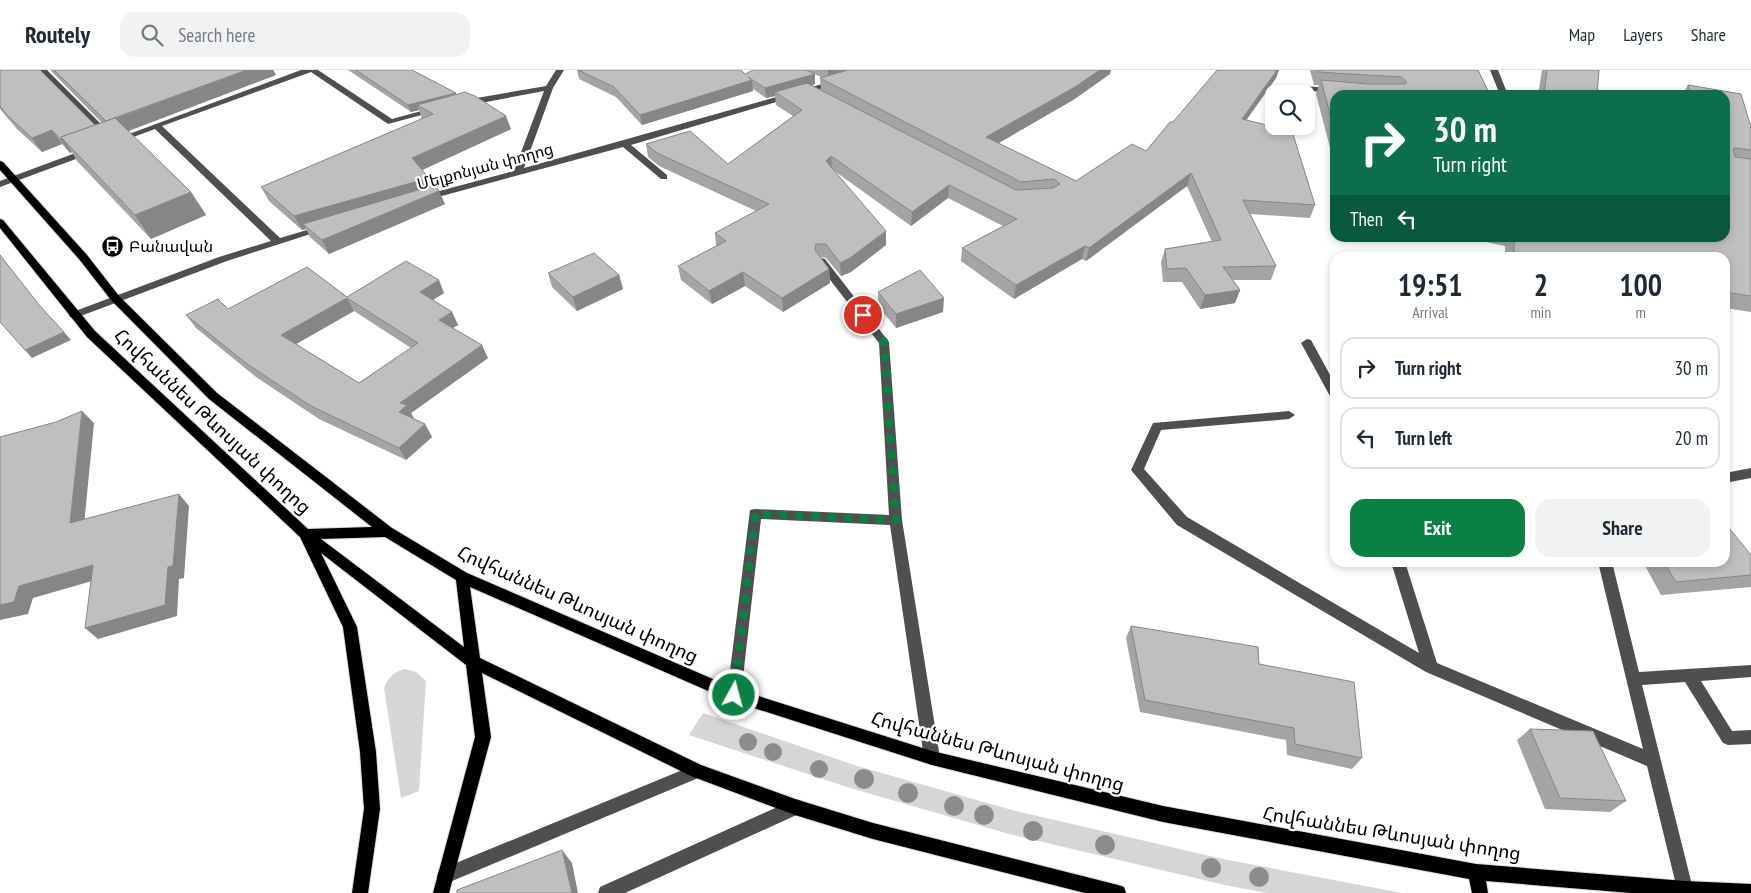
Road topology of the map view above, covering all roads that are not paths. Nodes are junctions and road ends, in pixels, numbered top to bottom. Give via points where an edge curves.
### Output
1 (42, 70) edge
2 (311, 70) edge
3 (560, 70) edge
4 (1494, 70) edge
5 (811, 78) edge
6 (844, 80) edge
7 (827, 85) junction
8 (549, 88) junction
9 (1315, 89) edge
10 (809, 90) junction
11 (1330, 90) edge
12 (1502, 90) edge
13 (827, 100) edge
14 (157, 126) junction
15 (626, 144) junction
16 (105, 145) junction
17 (0, 164) edge
18 (518, 172) junction
19 (664, 177) dead end
20 (14, 179) junction
21 (0, 184) edge
22 (413, 202) edge
23 (0, 222) edge
24 (331, 226) edge
25 (278, 242) junction
26 (821, 261) edge
27 (115, 298) junction
28 (74, 315) junction
29 (1307, 343) dead end
30 (1330, 386) edge
31 (1289, 415) dead end
32 (1751, 473) edge
33 (1730, 477) edge
34 (896, 520) junction
35 (387, 532) junction
36 (305, 534) junction
37 (1400, 567) edge
38 (1606, 567) edge
39 (462, 577) junction
40 (473, 662) junction
41 (1431, 667) junction
42 (1751, 671) edge
43 (1689, 675) junction
44 (1633, 679) junction
45 (734, 695) junction
46 (1751, 737) edge
47 (932, 758) junction
48 (1653, 761) junction
49 (697, 771) junction
50 (795, 807) junction
51 (1476, 872) junction
52 (445, 876) junction
53 (1685, 889) junction
54 (1751, 892) edge
55 (360, 893) edge
56 (441, 893) edge
57 (606, 893) edge
58 (1118, 893) edge
59 (1480, 893) edge

1 - 16 street
2 - 8 street via 391,122
2 - 14 street
3 - 8 street
4 - 12 street
5 - 7 street
6 - 7 street, Մելքոնյան փողոց
7 - 10 street, Մելքոնյան փողոց
8 - 18 street
9 - 11 street
10 - 13 street
10 - 15 street, Մելքոնյան փողոց
14 - 16 street
14 - 25 street
15 - 18 street, Մելքոնյան փողոց
15 - 19 street
16 - 20 street
17 - 20 main road, Հովհաննես Թևոսյան փողոց
18 - 22 street, Մելքոնյան փողոց
20 - 21 street
20 - 27 main road, Հովհաննես Թևոսյան փողոց
23 - 28 main road, Հովհաննես Թևոսյան փողոց
24 - 25 street
25 - 27 street
26 - 34 street via 884,342
27 - 28 street
27 - 35 main road, Հովհաննես Թևոսյան փողոց via 212,396
28 - 36 main road, Հովհաննես Թևոսյան փողոց
29 - 30 street
31 - 41 street via 1157,426 1138,470 1182,521
32 - 33 street
34 - 45 street via 755,514
34 - 47 street
35 - 36 main road
35 - 39 main road, Հովհաննես Թևոսյան փողոց
36 - 40 main road, Հովհաննես Թևոսյան փողոց
36 - 55 main road via 350,627 368,752 372,809
37 - 41 street
38 - 44 street
39 - 40 main road
39 - 45 main road, Հովհաննես Թևոսյան փողոց
40 - 49 main road, Հովհաննես Թևոսյան փողոց
40 - 52 main road via 483,737
41 - 48 street
42 - 43 street
43 - 44 street
43 - 46 street via 1728,738
44 - 48 street
45 - 47 main road, Հովհաննես Թևոսյան փողոց
47 - 51 main road, Հովհաննես Թևոսյան փողոց via 1163,814
48 - 53 street
49 - 50 main road, Հովհաննես Թևոսյան փողոց
49 - 52 street
50 - 57 street
50 - 58 main road, Հովհաննես Թևոսյան փողոց via 873,831
51 - 53 main road, Հովհաննես Թևոսյան փողոց
51 - 59 main road
52 - 56 main road
53 - 54 main road, Հովհաննես Թևոսյան փողոց

